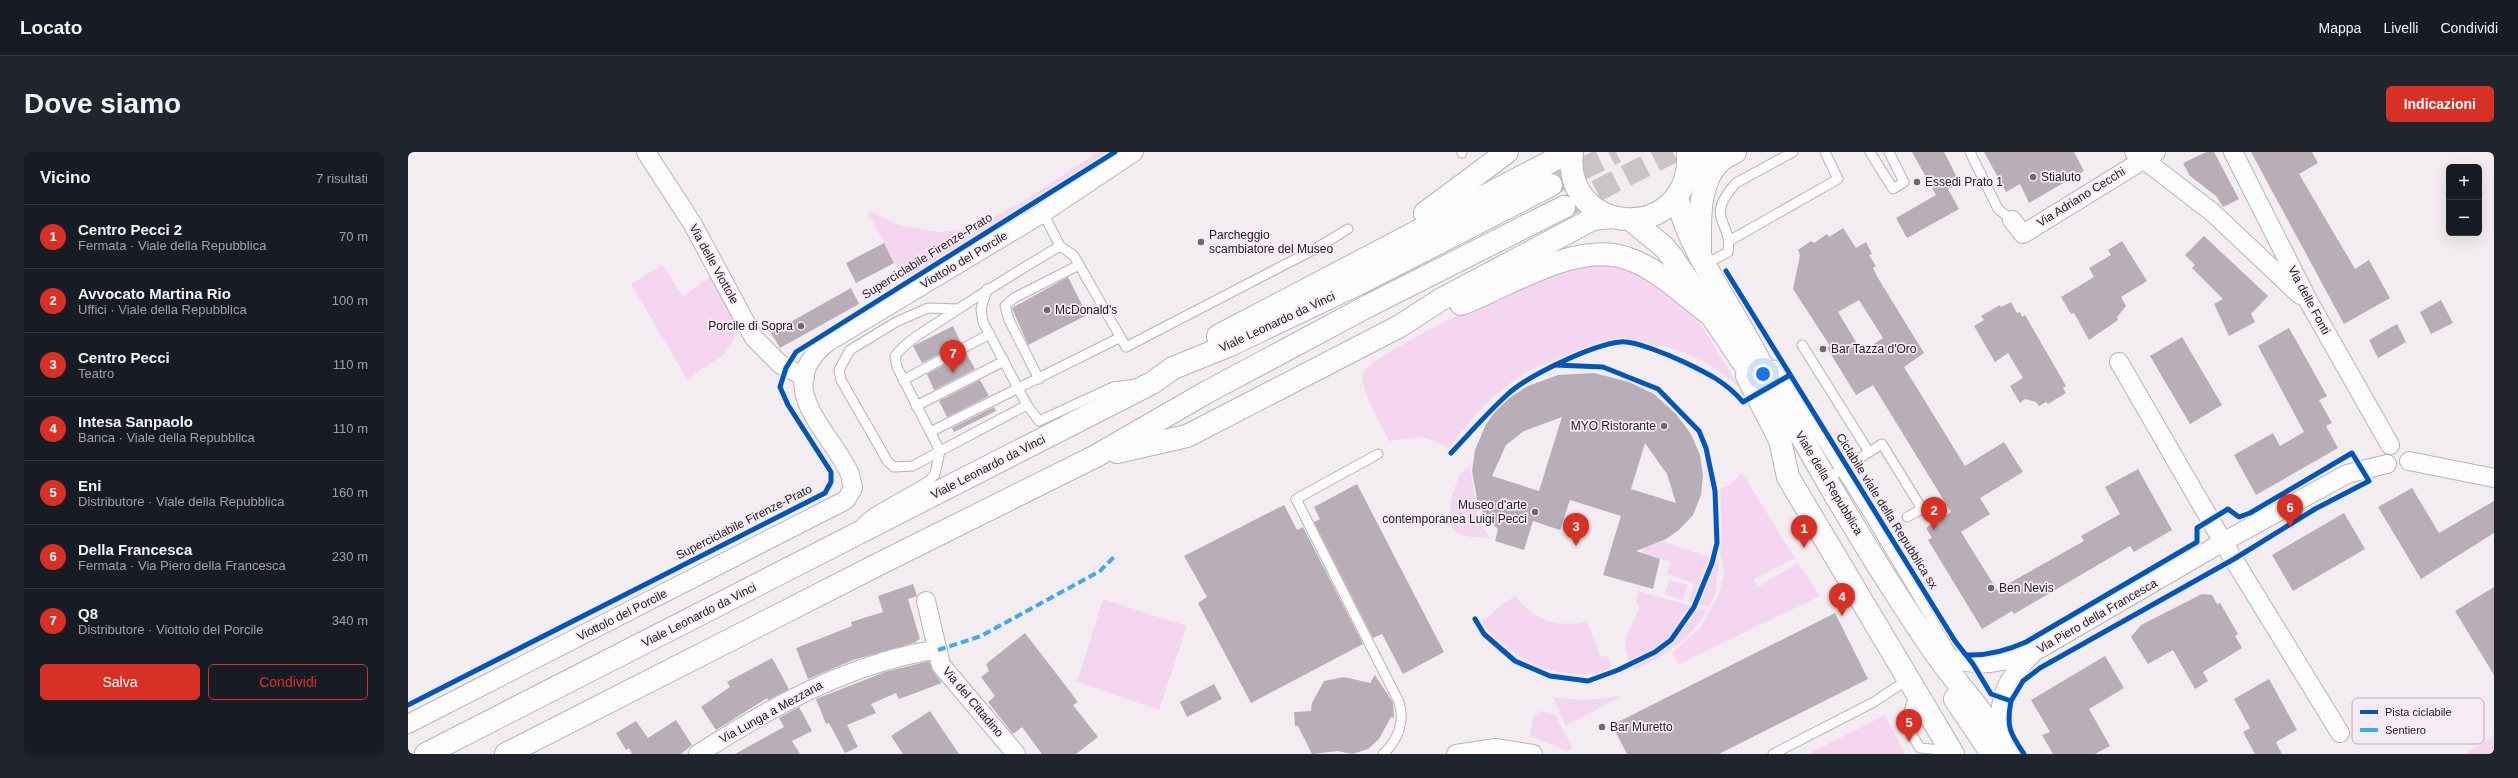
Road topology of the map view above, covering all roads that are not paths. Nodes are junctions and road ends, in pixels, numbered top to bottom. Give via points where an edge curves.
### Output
1 (646, 152) edge
2 (1134, 152) edge
3 (1507, 152) edge
4 (1569, 152) edge
5 (1572, 152) edge
6 (1727, 152) edge
7 (1735, 152) edge
8 (1793, 152) edge
9 (1826, 152) edge
10 (1870, 152) edge
11 (1889, 152) edge
12 (1970, 152) edge
13 (2233, 152) edge
14 (2144, 154) edge
15 (1688, 162) edge
16 (1552, 185) tunnel mouth
17 (1677, 196) junction
18 (1564, 207) tunnel mouth
19 (1043, 213) junction
20 (1621, 219) junction
21 (2012, 220) joint
22 (1348, 229) dead end
23 (1730, 241) junction
24 (1060, 246) junction
25 (1703, 258) junction
26 (1079, 264) junction
27 (1316, 282) junction
28 (987, 289) junction
29 (2310, 304) junction
30 (959, 309) junction
31 (1712, 316) junction
32 (1404, 324) junction
33 (990, 334) junction
34 (1724, 336) junction
35 (1119, 338) junction
36 (1802, 345) dead end
37 (1004, 361) junction
38 (2119, 362) dead end
39 (1174, 368) junction
40 (805, 377) junction
41 (1039, 379) junction
42 (903, 380) junction
43 (1152, 383) junction
44 (1019, 389) junction
45 (1027, 405) junction
46 (916, 406) junction
47 (930, 432) junction
48 (2390, 445) junction
49 (940, 451) junction
50 (1869, 452) junction
51 (1378, 454) dead end
52 (1096, 456) junction
53 (2409, 461) junction
54 (2387, 464) junction
55 (1833, 475) junction
56 (2494, 478) edge
57 (1907, 517) dead end
58 (845, 540) junction
59 (2223, 542) junction
60 (926, 601) dead end
61 (938, 650) junction
62 (2034, 652) junction
63 (1947, 658) junction
64 (1912, 689) junction
65 (408, 724) edge
66 (2340, 733) dead end
67 (2001, 749) edge
68 (1950, 750) edge
69 (426, 754) edge
70 (506, 754) edge
71 (698, 754) edge
72 (1016, 754) edge
73 (1383, 754) edge
74 (1456, 754) edge
75 (1533, 754) edge
76 (1773, 754) edge

1 - 40 street, Via delle Viottole via 692,223 754,338 781,364
2 - 19 street, Viottolo del Porcile
3 - 27 main road via 1438,205
4 - 27 main road
5 - 20 main road, Viale della Repubblica via 1571,169 1579,192 1590,205
6 - 15 main road
7 - 25 main road via 1720,161 1705,190 1700,222
8 - 23 lane via 1736,183 1726,194 1720,208 1720,217
9 - 23 lane via 1838,179
10 - 11 lane via 1892,189 1904,182
12 - 21 lane via 1998,209
13 - 29 street, Via delle Fonti
14 - 21 street, Via Adriano Cecchi via 2023,234
14 - 29 street via 2212,212
15 - 17 main road
16 - 39 main road, Viale Leonardo da Vinci via 1355,285 1230,345
17 - 20 main road via 1652,217
17 - 25 main road, Viale della Repubblica via 1682,215
18 - 52 main road via 1354,313 1207,392
19 - 24 lane
19 - 40 street, Viottolo del Porcile via 828,342 815,353
20 - 31 main road, Viale della Repubblica via 1664,247
20 - 32 main road via 1593,219 1440,300
22 - 35 lane via 1313,250 1126,347
23 - 25 lane via 1728,252
24 - 26 lane via 1074,256
24 - 28 lane
25 - 55 main road, Viale della Repubblica
26 - 35 lane
26 - 41 lane via 1014,298 1006,306 1009,320
27 - 39 main road via 1216,336
28 - 30 lane
28 - 33 lane via 981,309 983,322
29 - 48 street, Via delle Fonti
30 - 42 lane via 899,352 896,362
30 - 49 lane via 922,309 896,322 850,350 839,370 842,380 888,462 894,467 913,466
31 - 32 main road via 1640,264 1627,258 1602,254 1558,262 1463,303
31 - 34 main road, Viale della Repubblica
32 - 52 main road via 1187,436
33 - 37 lane
33 - 42 lane
34 - 64 main road, Viale della Repubblica via 1780,440 1788,477
34 - 67 main road, Viale della Repubblica via 1767,398 1916,648
35 - 41 lane
36 - 50 lane
37 - 44 lane
37 - 46 lane
38 - 59 street
39 - 43 main road, Viale Leonardo da Vinci
40 - 65 street, Viottolo del Porcile via 804,392 809,409 848,469 852,480 850,495 837,507
41 - 44 lane
42 - 46 lane
43 - 45 lane via 1113,387 1045,420 1039,421
43 - 58 main road, Viale Leonardo da Vinci
44 - 45 lane
44 - 47 lane
45 - 49 lane
46 - 47 lane
47 - 49 lane
48 - 53 street via 2405,445 2410,452
48 - 54 street via 2384,454
49 - 58 lane via 935,474 929,481 873,512
50 - 55 lane
50 - 57 lane via 1882,444 1922,509
51 - 73 lane via 1296,499 1400,702 1402,717 1399,732
52 - 70 main road
53 - 54 street via 2400,468
53 - 56 street
54 - 59 street, Via Piero della Francesca via 2347,474
55 - 63 main road, Viale della Repubblica
58 - 69 main road, Viale Leonardo da Vinci
59 - 62 street, Via Piero della Francesca
59 - 66 street
60 - 61 street, Via del Cittadino
61 - 71 street, Via Lunga a Mezzana via 921,650 854,671 810,689 753,719
61 - 72 street, Via del Cittadino via 941,665
62 - 63 street via 1987,665
62 - 67 street, Via Piero della Francesca via 2012,675 2001,698
63 - 67 main road, Viale della Repubblica
64 - 68 main road, Viale della Repubblica
64 - 76 lane via 1874,702
74 - 75 street via 1495,748

